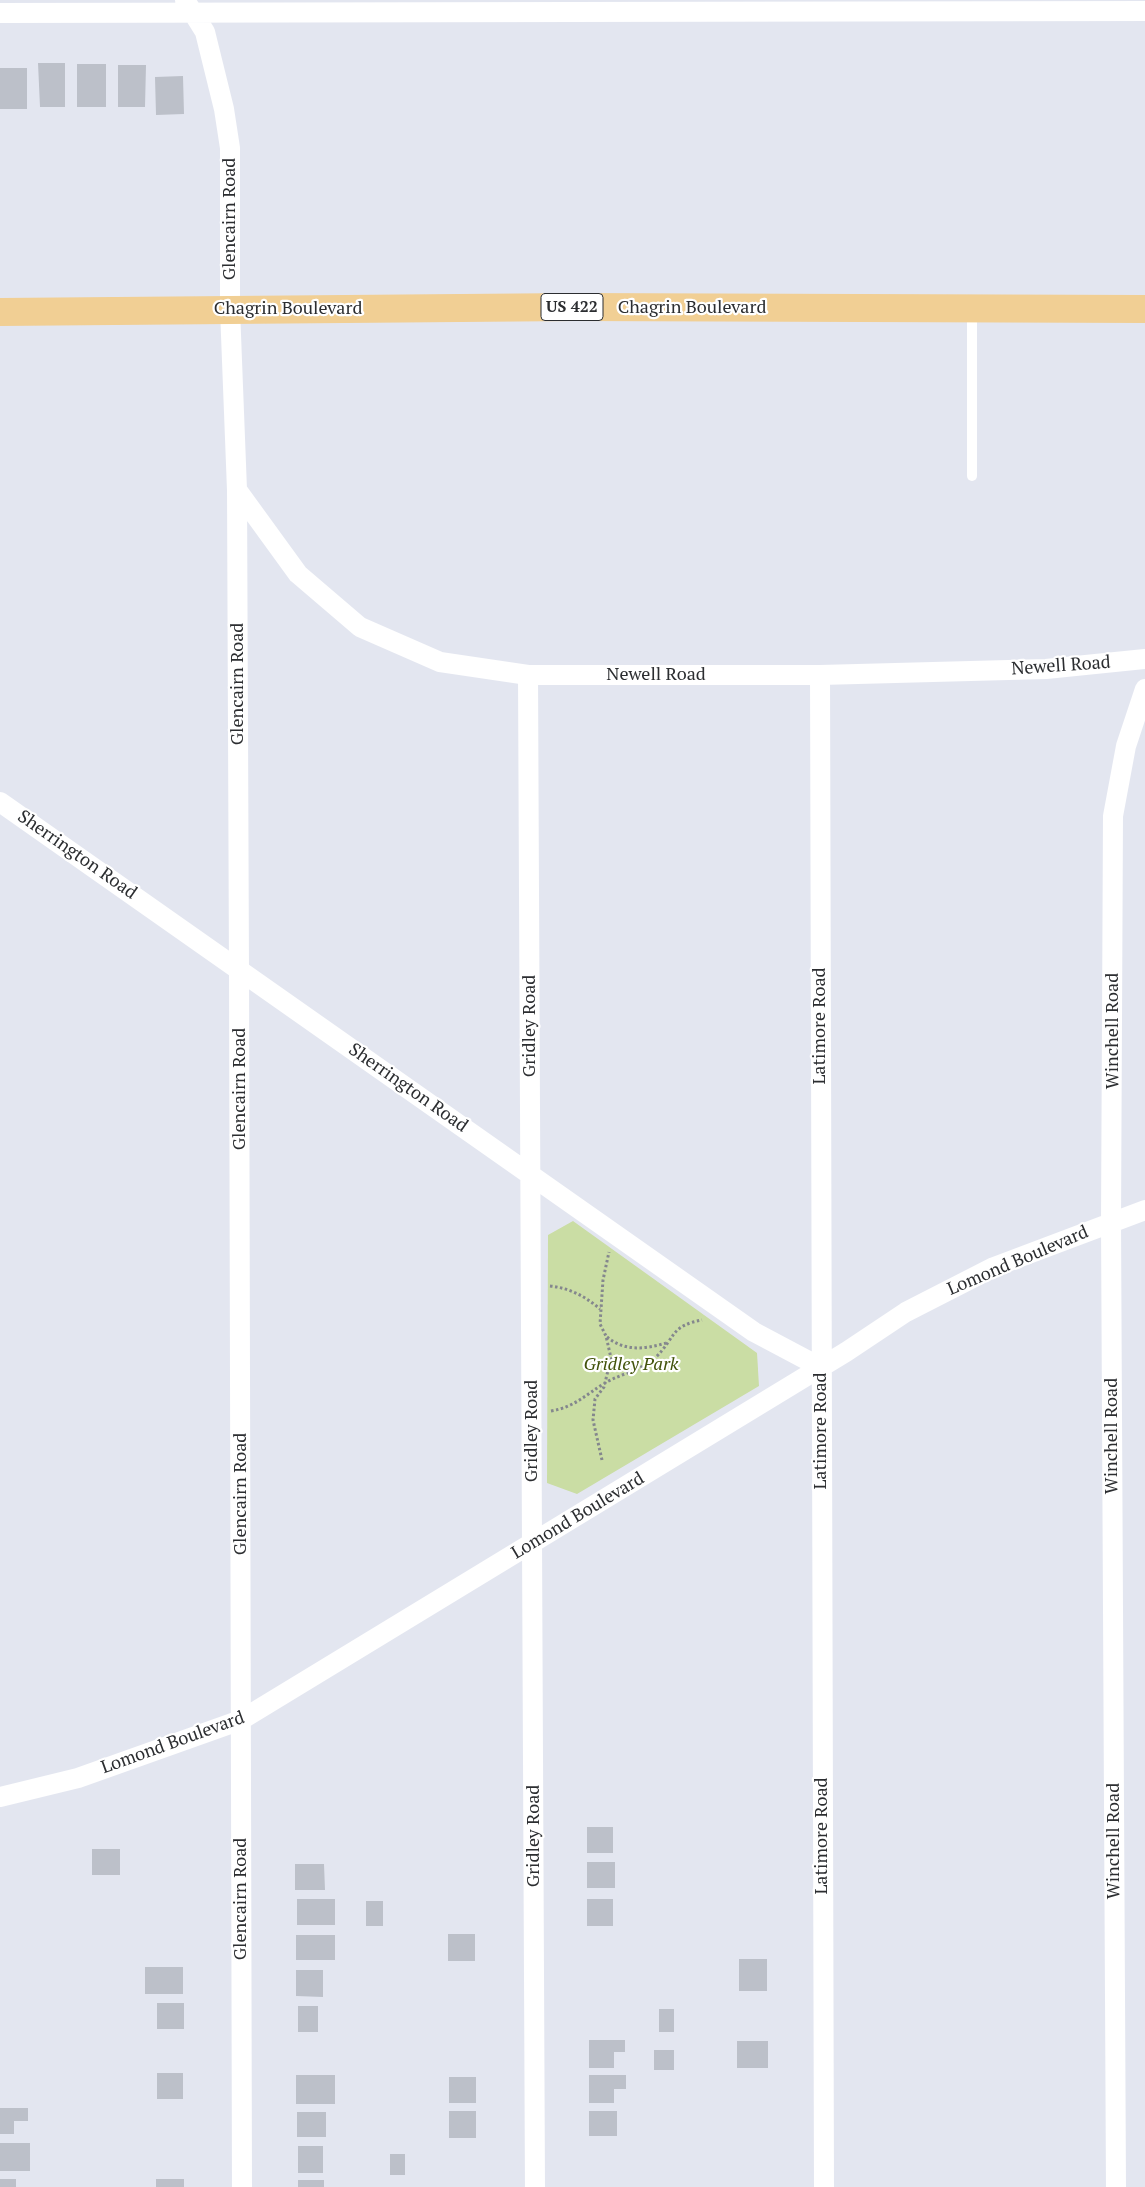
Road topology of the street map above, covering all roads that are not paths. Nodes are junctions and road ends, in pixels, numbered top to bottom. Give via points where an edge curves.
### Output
1 (190, 7) edge
2 (1145, 11) edge
3 (0, 13) edge
4 (972, 308) junction
5 (230, 309) junction
6 (1145, 309) edge
7 (0, 312) edge
8 (972, 476) dead end
9 (237, 490) junction
10 (1145, 659) edge
11 (528, 675) junction
12 (820, 675) junction
13 (1145, 690) edge
14 (0, 802) edge
15 (240, 970) junction
16 (531, 1174) junction
17 (1145, 1210) edge
18 (1111, 1222) junction
19 (820, 1367) junction
20 (533, 1544) junction
21 (241, 1720) junction
22 (0, 1797) edge
23 (242, 2187) edge
24 (535, 2187) edge
25 (824, 2187) edge
26 (1116, 2187) edge

1 - 2 street
1 - 3 street
1 - 5 street, Glencairn Road via 205,32 228,128
4 - 5 main road, Chagrin Boulevard / US 422
4 - 6 main road, Chagrin Boulevard / US 422
4 - 8 lane
5 - 7 main road, Chagrin Boulevard / US 422
5 - 9 street, Glencairn Road
9 - 11 street, Newell Road via 298,574 360,627 440,662
9 - 15 street, Glencairn Road
10 - 12 street, Newell Road via 1046,669
11 - 12 street, Newell Road
11 - 16 street, Gridley Road
12 - 19 street, Latimore Road
13 - 18 street, Winchell Road via 1126,746 1113,816
14 - 15 street, Sherrington Road
15 - 16 street, Sherrington Road
15 - 21 street, Glencairn Road
16 - 19 street, Sherrington Road via 754,1332
16 - 20 street, Gridley Road
17 - 18 street, Lomond Boulevard
18 - 19 street, Lomond Boulevard via 994,1267 906,1312
18 - 26 street, Winchell Road
19 - 20 street, Lomond Boulevard
19 - 25 street, Latimore Road
20 - 21 street, Lomond Boulevard
20 - 24 street, Gridley Road
21 - 22 street, Lomond Boulevard via 78,1778
21 - 23 street, Glencairn Road

